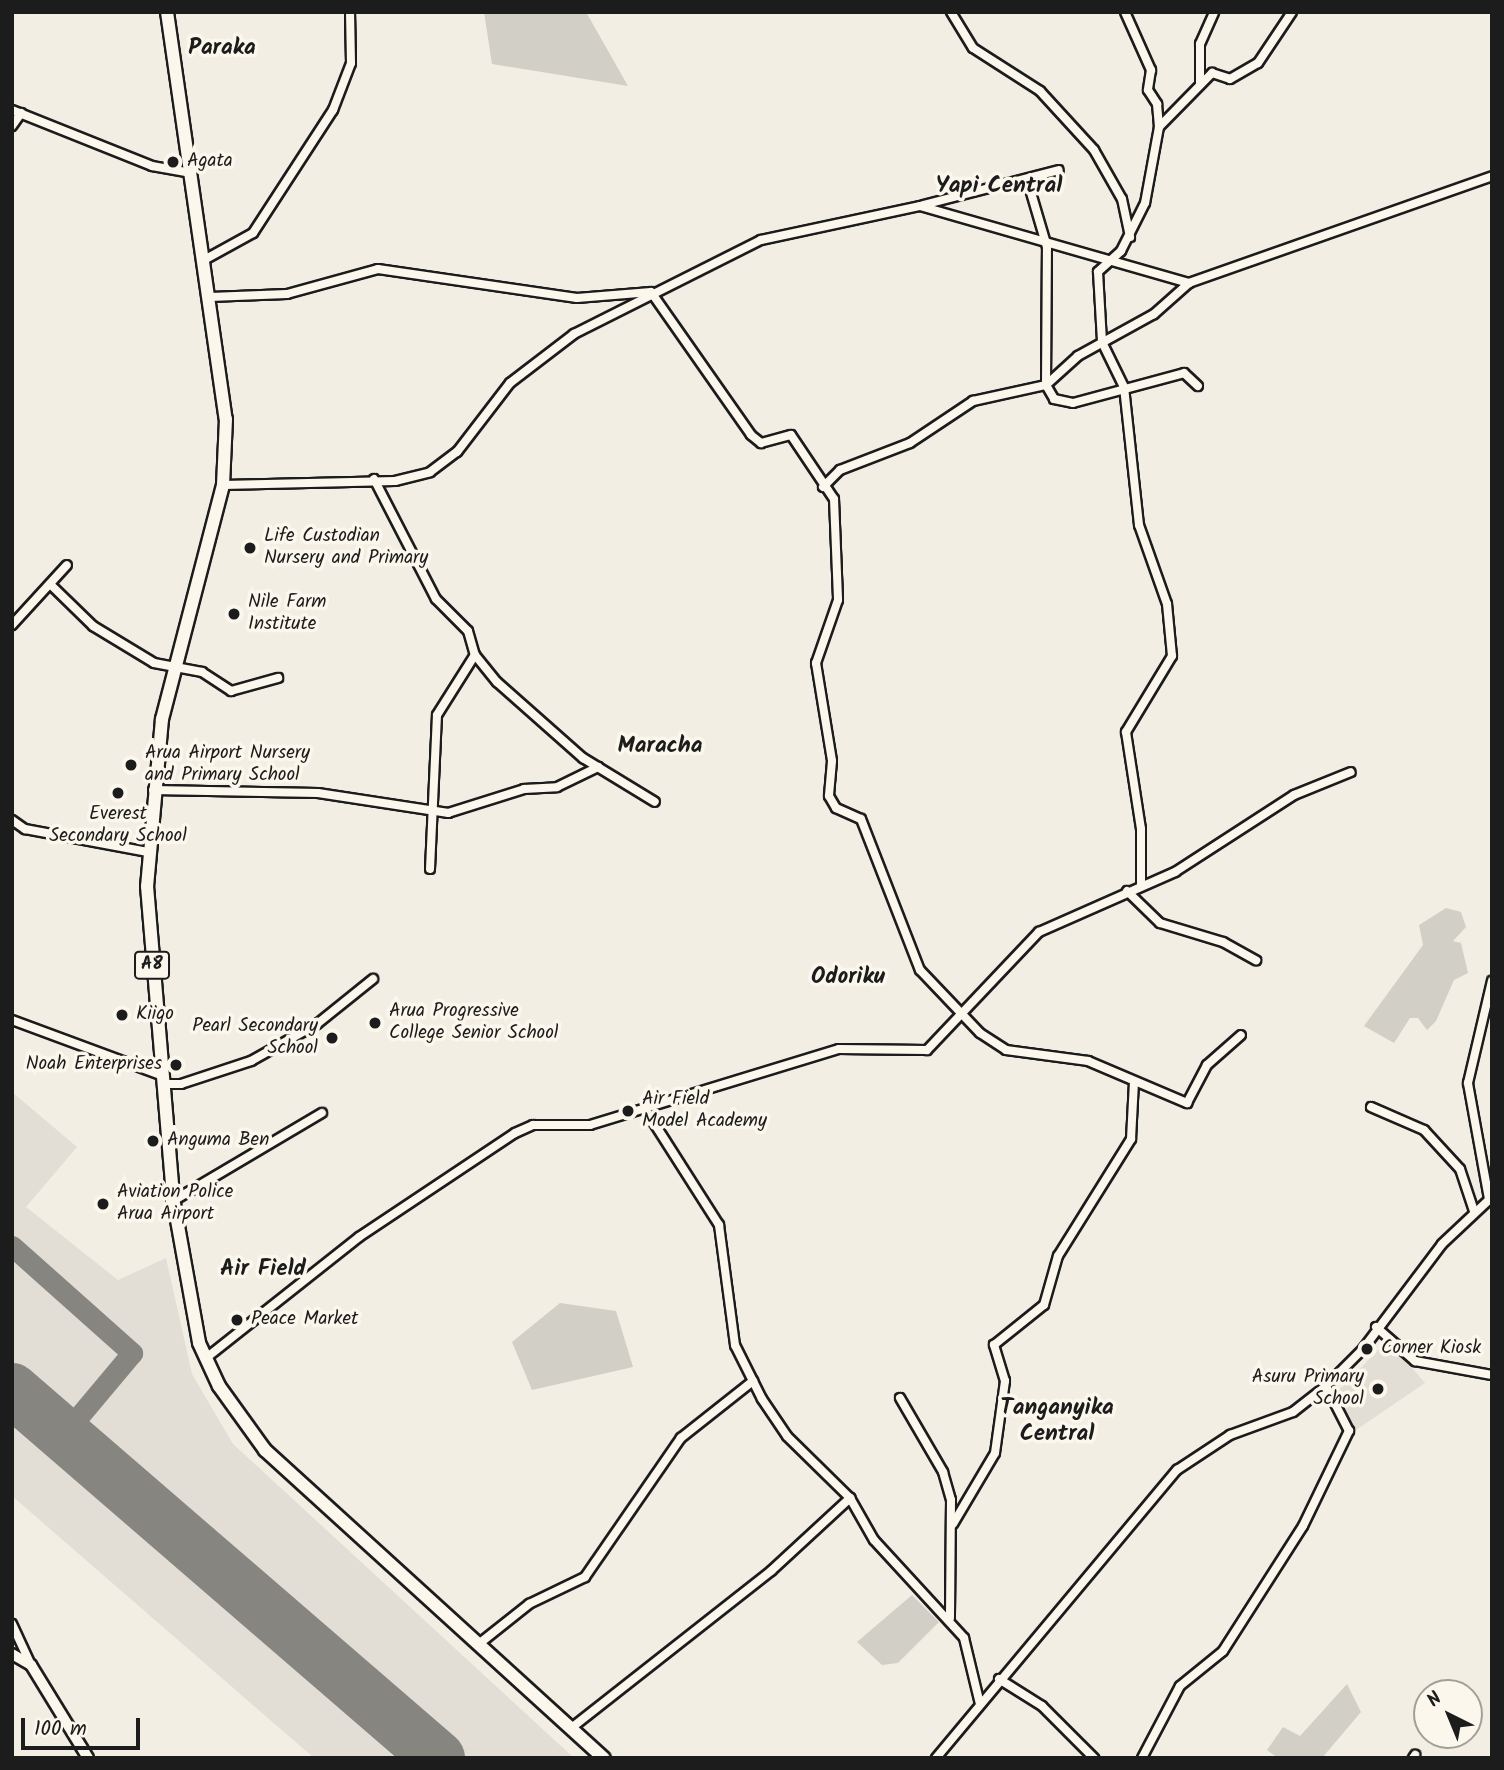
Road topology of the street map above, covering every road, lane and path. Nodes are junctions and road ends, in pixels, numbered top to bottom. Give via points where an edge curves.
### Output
1 (167, 12) edge
2 (351, 12) edge
3 (951, 12) edge
4 (1125, 12) edge
5 (1214, 12) edge
6 (1292, 12) edge
7 (1200, 84) junction
8 (16, 112) edge
9 (12, 126) edge
10 (1159, 128) junction
11 (1059, 170) dead end
12 (191, 173) junction
13 (1492, 176) edge
14 (1027, 179) junction
15 (920, 206) junction
16 (1130, 237) junction
17 (1047, 247) junction
18 (204, 260) junction
19 (1108, 263) junction
20 (1189, 283) junction
21 (651, 292) junction
22 (210, 297) junction
23 (1102, 342) junction
24 (1046, 385) junction
25 (1198, 386) dead end
26 (1124, 390) junction
27 (374, 480) junction
28 (223, 485) junction
29 (823, 487) junction
30 (67, 565) dead end
31 (51, 585) junction
32 (12, 625) edge
33 (475, 655) junction
34 (173, 670) junction
35 (278, 678) dead end
36 (598, 767) junction
37 (1351, 772) dead end
38 (153, 790) junction
39 (654, 802) dead end
40 (431, 812) junction
41 (12, 820) edge
42 (148, 852) junction
43 (430, 869) dead end
44 (1141, 884) junction
45 (1127, 891) junction
46 (1256, 960) dead end
47 (373, 979) dead end
48 (1492, 981) edge
49 (962, 1014) junction
50 (12, 1020) edge
51 (1241, 1035) dead end
52 (161, 1079) junction
53 (1134, 1082) junction
54 (1371, 1107) dead end
55 (645, 1109) junction
56 (321, 1113) dead end
57 (1490, 1198) edge
58 (173, 1201) junction
59 (1474, 1211) junction
60 (1376, 1327) junction
61 (205, 1359) junction
62 (1492, 1375) edge
63 (753, 1381) junction
64 (1326, 1386) junction
65 (900, 1398) dead end
66 (850, 1498) junction
67 (953, 1524) junction
68 (950, 1618) junction
69 (12, 1624) edge
70 (480, 1643) junction
71 (12, 1654) edge
72 (31, 1665) junction
73 (999, 1679) junction
74 (980, 1704) junction
75 (574, 1726) junction
76 (88, 1758) edge
77 (604, 1758) edge
78 (936, 1758) edge
79 (1094, 1758) edge
80 (1142, 1758) edge

1 - 12 main road, A8
2 - 18 street via 351,63 333,110 248,239
3 - 16 street via 973,48 1040,91 1094,150 1122,199
4 - 10 street via 1151,70 1148,90 1157,104
5 - 7 street via 1199,44
6 - 7 street via 1258,63 1230,79 1215,72
7 - 10 street
8 - 9 street
8 - 12 street via 152,166
10 - 16 street via 1153,183
11 - 14 street
12 - 18 main road, A8
13 - 20 street
14 - 15 street
14 - 17 street
15 - 17 street
15 - 21 street via 761,240
16 - 19 street
17 - 19 street
17 - 24 street
18 - 22 main road, A8
19 - 20 street
19 - 23 street via 1098,277
20 - 23 street via 1154,314
21 - 22 street via 577,298 378,269 287,294
21 - 27 street via 574,334 510,383 439,466 418,477
21 - 29 street via 751,435 761,443 787,432
22 - 28 main road, A8 via 226,419
23 - 24 street
23 - 26 street
24 - 26 street via 1054,399 1073,403
24 - 29 street via 973,401 910,443 840,470
25 - 26 street via 1184,373
26 - 44 street via 1139,525 1167,604 1172,656 1126,732 1141,829
27 - 28 street
27 - 33 street via 436,599 468,631
28 - 34 main road, A8
29 - 49 street via 834,499 839,525 836,613 818,641 816,663 832,761 830,801 861,819 907,950
30 - 31 street
31 - 32 street
31 - 34 street via 122,647
33 - 36 street via 523,708
33 - 40 street via 437,715
34 - 35 street via 202,672 231,691
34 - 38 main road, A8
36 - 39 street
36 - 40 street via 556,788 524,789 462,811
37 - 44 street via 1294,795 1204,855
38 - 40 street via 318,793
38 - 42 main road, A8
40 - 43 street
41 - 42 street via 24,829
42 - 52 main road, A8
44 - 45 street
45 - 46 street via 1160,923 1223,942
45 - 49 street via 1039,932
47 - 52 street via 317,1024 251,1061 181,1084
48 - 57 street via 1468,1083
49 - 53 street via 1006,1050 1074,1057
49 - 55 street via 927,1050 839,1049
50 - 52 street
51 - 53 street via 1207,1065 1189,1103
52 - 58 main road, A8
53 - 67 street via 1131,1139 1058,1256 1044,1305 994,1345 1005,1381 995,1453
54 - 59 street via 1424,1130 1460,1169
55 - 61 street via 590,1125 533,1125 515,1133 359,1237
55 - 63 street via 719,1225 726,1306
56 - 58 street
57 - 59 street
58 - 61 main road, A8
59 - 60 street
60 - 62 street via 1415,1361
60 - 64 street
61 - 70 main road, A8 via 265,1450
63 - 66 street via 787,1437
63 - 70 street via 681,1438 585,1577 529,1604
64 - 73 street via 1293,1412 1230,1435 1186,1462
64 - 80 street via 1349,1431 1303,1526 1223,1651 1180,1686
65 - 67 street via 943,1472
66 - 68 street via 874,1540
66 - 75 street via 771,1571
67 - 68 street
68 - 74 street via 970,1656
69 - 72 street
70 - 75 main road, A8
71 - 72 street
72 - 76 street
73 - 74 street
73 - 79 street via 1042,1706
74 - 78 street
75 - 77 main road, A8

